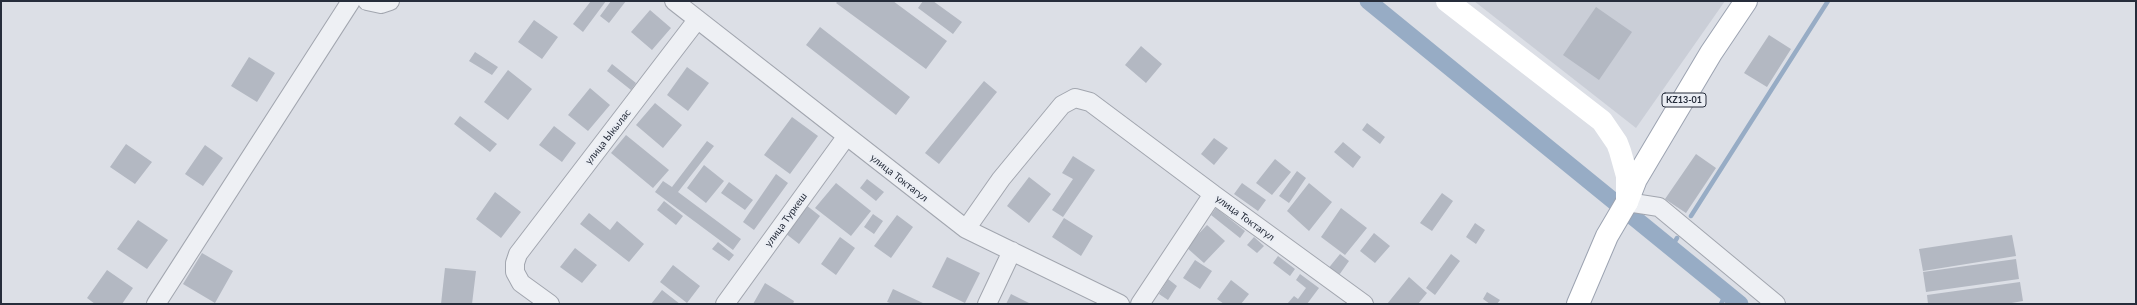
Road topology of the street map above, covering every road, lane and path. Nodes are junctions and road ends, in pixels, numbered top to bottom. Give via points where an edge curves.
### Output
1 (351, 1) edge
2 (367, 1) edge
3 (390, 1) edge
4 (674, 1) edge
5 (1447, 1) edge
6 (1746, 1) edge
7 (697, 20) junction
8 (846, 136) junction
9 (1213, 194) junction
10 (1627, 202) junction
11 (966, 229) junction
12 (1012, 251) junction
13 (156, 304) edge
14 (550, 304) edge
15 (725, 304) edge
16 (987, 304) edge
17 (1120, 304) edge
18 (1140, 304) edge
19 (1364, 304) edge
20 (1578, 304) edge
21 (1776, 304) edge

1 - 13 street
2 - 3 street via 381,4
4 - 7 street, улица Токтагул
5 - 10 main road via 1602,121 1617,142 1620,151 1627,176
6 - 10 main road, KZ13-01 via 1711,53 1636,179
7 - 8 street, улица Токтагул
7 - 14 street, улица Ыкылас via 518,254 514,263 521,283
8 - 11 street, улица Токтагул
8 - 15 street, улица Туркеш
9 - 11 street via 1090,102 1075,98 1057,111 1001,179
9 - 18 street, улица Токтагул
9 - 19 street, улица Токтагул
10 - 20 main road, KZ13-01 via 1607,236
10 - 21 street via 1659,207
11 - 12 street, улица Токтагул
12 - 16 street
12 - 17 street, улица Токтагул

